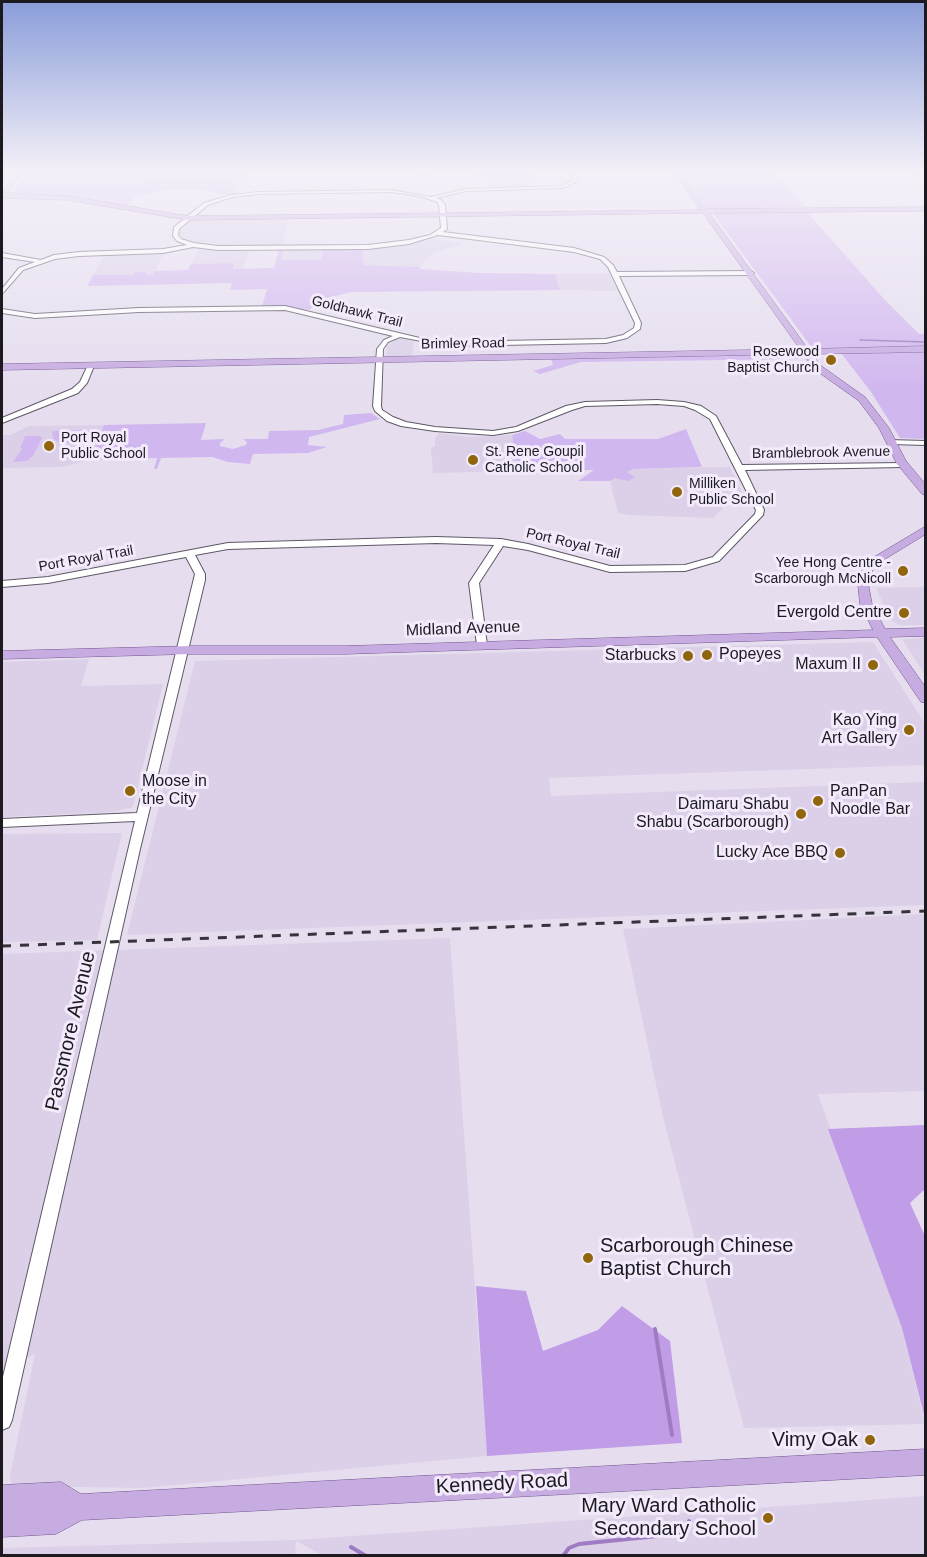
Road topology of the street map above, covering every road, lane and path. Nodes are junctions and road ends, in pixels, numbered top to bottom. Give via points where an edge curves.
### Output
1 (189, 244) edge
2 (401, 244) edge
3 (520, 244) edge
4 (726, 244) edge
5 (193, 245) junction
6 (2, 255) edge
7 (41, 261) junction
8 (751, 273) junction
9 (615, 274) junction
10 (2, 292) edge
11 (2, 311) edge
12 (400, 335) junction
13 (926, 349) edge
14 (807, 352) junction
15 (379, 359) junction
16 (90, 366) junction
17 (2, 367) edge
18 (2, 421) edge
19 (891, 442) junction
20 (926, 443) edge
21 (903, 465) junction
22 (739, 468) junction
23 (926, 492) edge
24 (926, 529) edge
25 (501, 542) junction
26 (189, 553) junction
27 (2, 584) edge
28 (926, 632) edge
29 (881, 634) junction
30 (482, 645) junction
31 (182, 651) junction
32 (2, 655) edge
33 (926, 699) edge
34 (143, 817) junction
35 (2, 823) edge
36 (2, 1420) edge
37 (926, 1462) edge
38 (2, 1498) edge
39 (78, 1507) junction
40 (2, 1524) edge

1 - 5 street
2 - 5 street via 226,249
3 - 9 street, Goldhawk Trail via 584,252 608,262
4 - 8 main road
5 - 7 street via 163,252 74,254
6 - 7 street
7 - 10 street via 19,270
8 - 9 street
8 - 14 main road
9 - 12 street, Goldhawk Trail via 638,324 636,331 619,339 448,344
11 - 12 street, Goldhawk Trail via 35,316 280,308
12 - 15 street via 382,345
13 - 14 main road, Brimley Road
14 - 15 main road, Brimley Road
14 - 19 main road via 820,370 862,399
15 - 16 main road, Brimley Road
15 - 22 street, Port Royal Trail via 377,406 384,415 399,422 467,433 501,433 585,404 673,403 698,408 713,418
16 - 17 main road, Brimley Road
16 - 18 street via 75,391
19 - 20 street
19 - 21 main road
21 - 22 street, Bramblebrook Avenue
21 - 23 main road
22 - 25 street, Port Royal Trail via 759,515 716,559 700,565 618,570
24 - 29 main road via 873,562 862,576 863,597
25 - 26 street, Port Royal Trail via 251,545
25 - 30 street via 474,584
26 - 27 street, Port Royal Trail via 48,580
26 - 31 street, Passmore Avenue via 200,577
28 - 29 main road, Midland Avenue
29 - 30 main road, Midland Avenue
29 - 33 main road
30 - 31 main road, Midland Avenue
31 - 32 main road, Midland Avenue
31 - 34 street, Passmore Avenue
34 - 35 street
34 - 36 street, Passmore Avenue
37 - 39 main road, Kennedy Road
38 - 39 main road, Kennedy Road via 61,1495
39 - 40 main road, Kennedy Road via 56,1521

